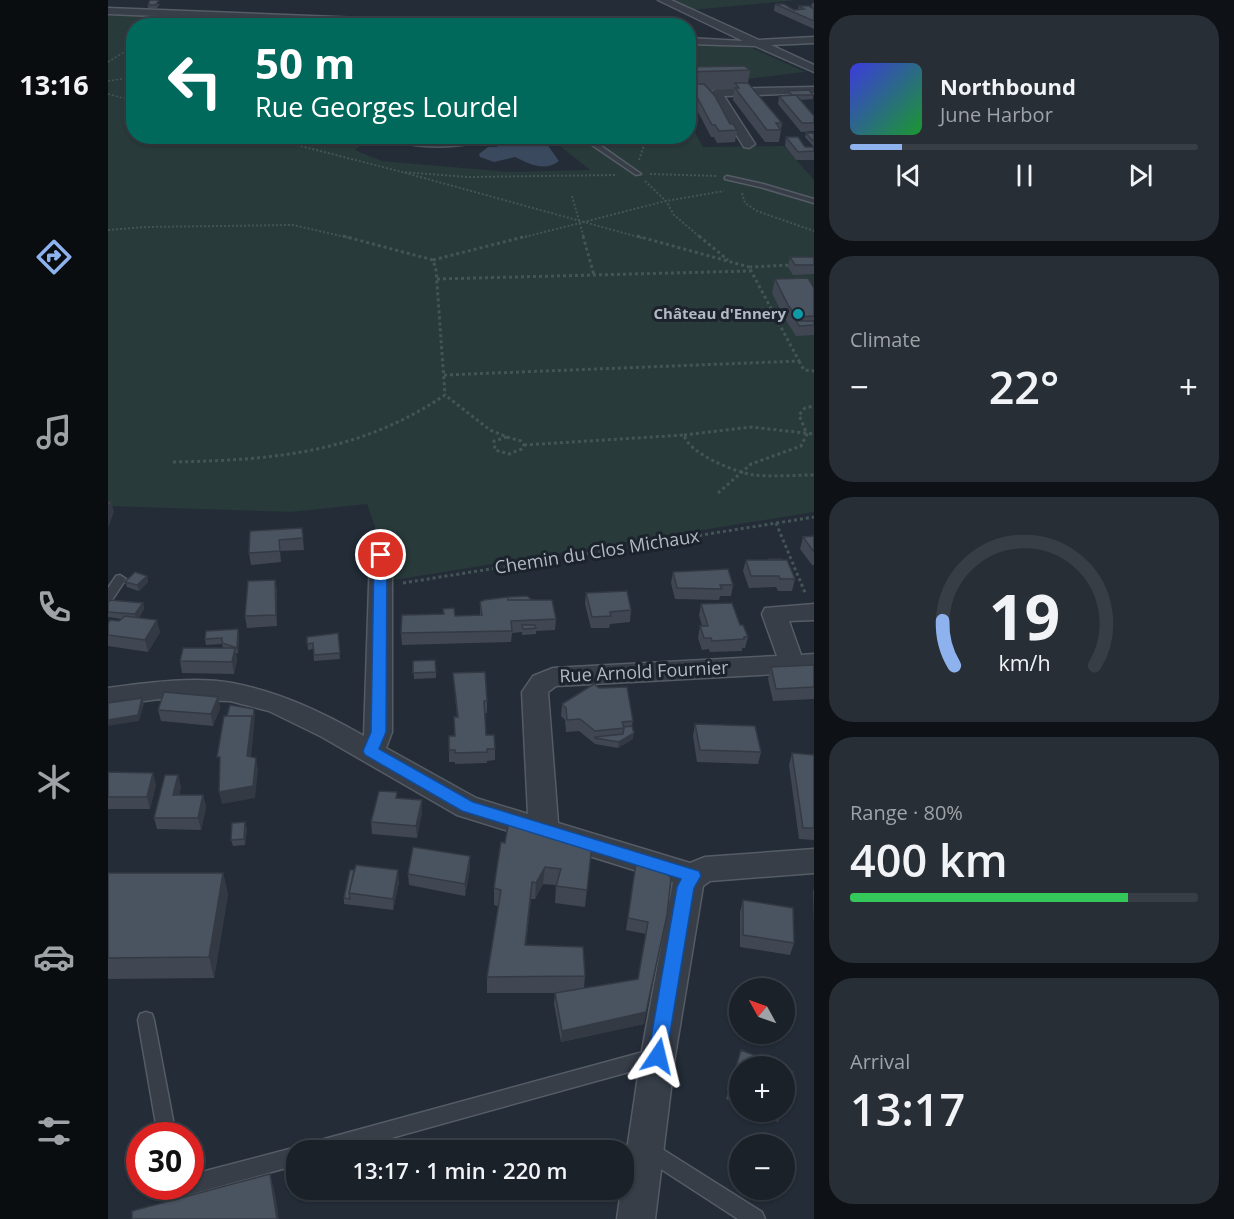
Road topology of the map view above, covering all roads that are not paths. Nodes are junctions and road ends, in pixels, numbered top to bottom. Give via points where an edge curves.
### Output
1 (663, 0) edge
2 (108, 11) edge
3 (264, 18) edge
4 (696, 40) edge
5 (814, 40) edge
6 (755, 44) junction
7 (814, 69) edge
8 (814, 90) edge
9 (594, 144) edge
10 (749, 144) dead end
11 (636, 173) road end
12 (727, 178) road end
13 (814, 201) edge
14 (381, 555) dead end
15 (120, 579) dead end
16 (108, 597) edge
17 (814, 612) edge
18 (803, 663) edge
19 (108, 697) edge
20 (371, 751) junction
21 (544, 831) junction
22 (814, 861) edge
23 (693, 876) junction
24 (146, 1020) dead end
25 (658, 1056) junction
26 (164, 1122) edge
27 (353, 1140) edge
28 (645, 1147) junction
29 (286, 1159) edge
30 (204, 1182) edge
31 (636, 1219) edge
32 (755, 1219) edge

1 - 6 street
2 - 3 street
4 - 6 street
5 - 6 street
6 - 7 street
8 - 10 street via 716,93
9 - 11 lane
12 - 13 lane
14 - 20 street via 379,732
15 - 16 lane
17 - 18 street, Rue Arnold Fournier via 774,614
18 - 21 street, Rue Arnold Fournier via 545,680 535,692
19 - 20 street via 159,690 230,692 277,704
20 - 21 street via 467,807
21 - 23 street
22 - 23 street via 705,869
23 - 25 street via 686,887
24 - 26 lane
25 - 27 lane
25 - 28 street
28 - 31 street
28 - 32 lane
29 - 30 lane

